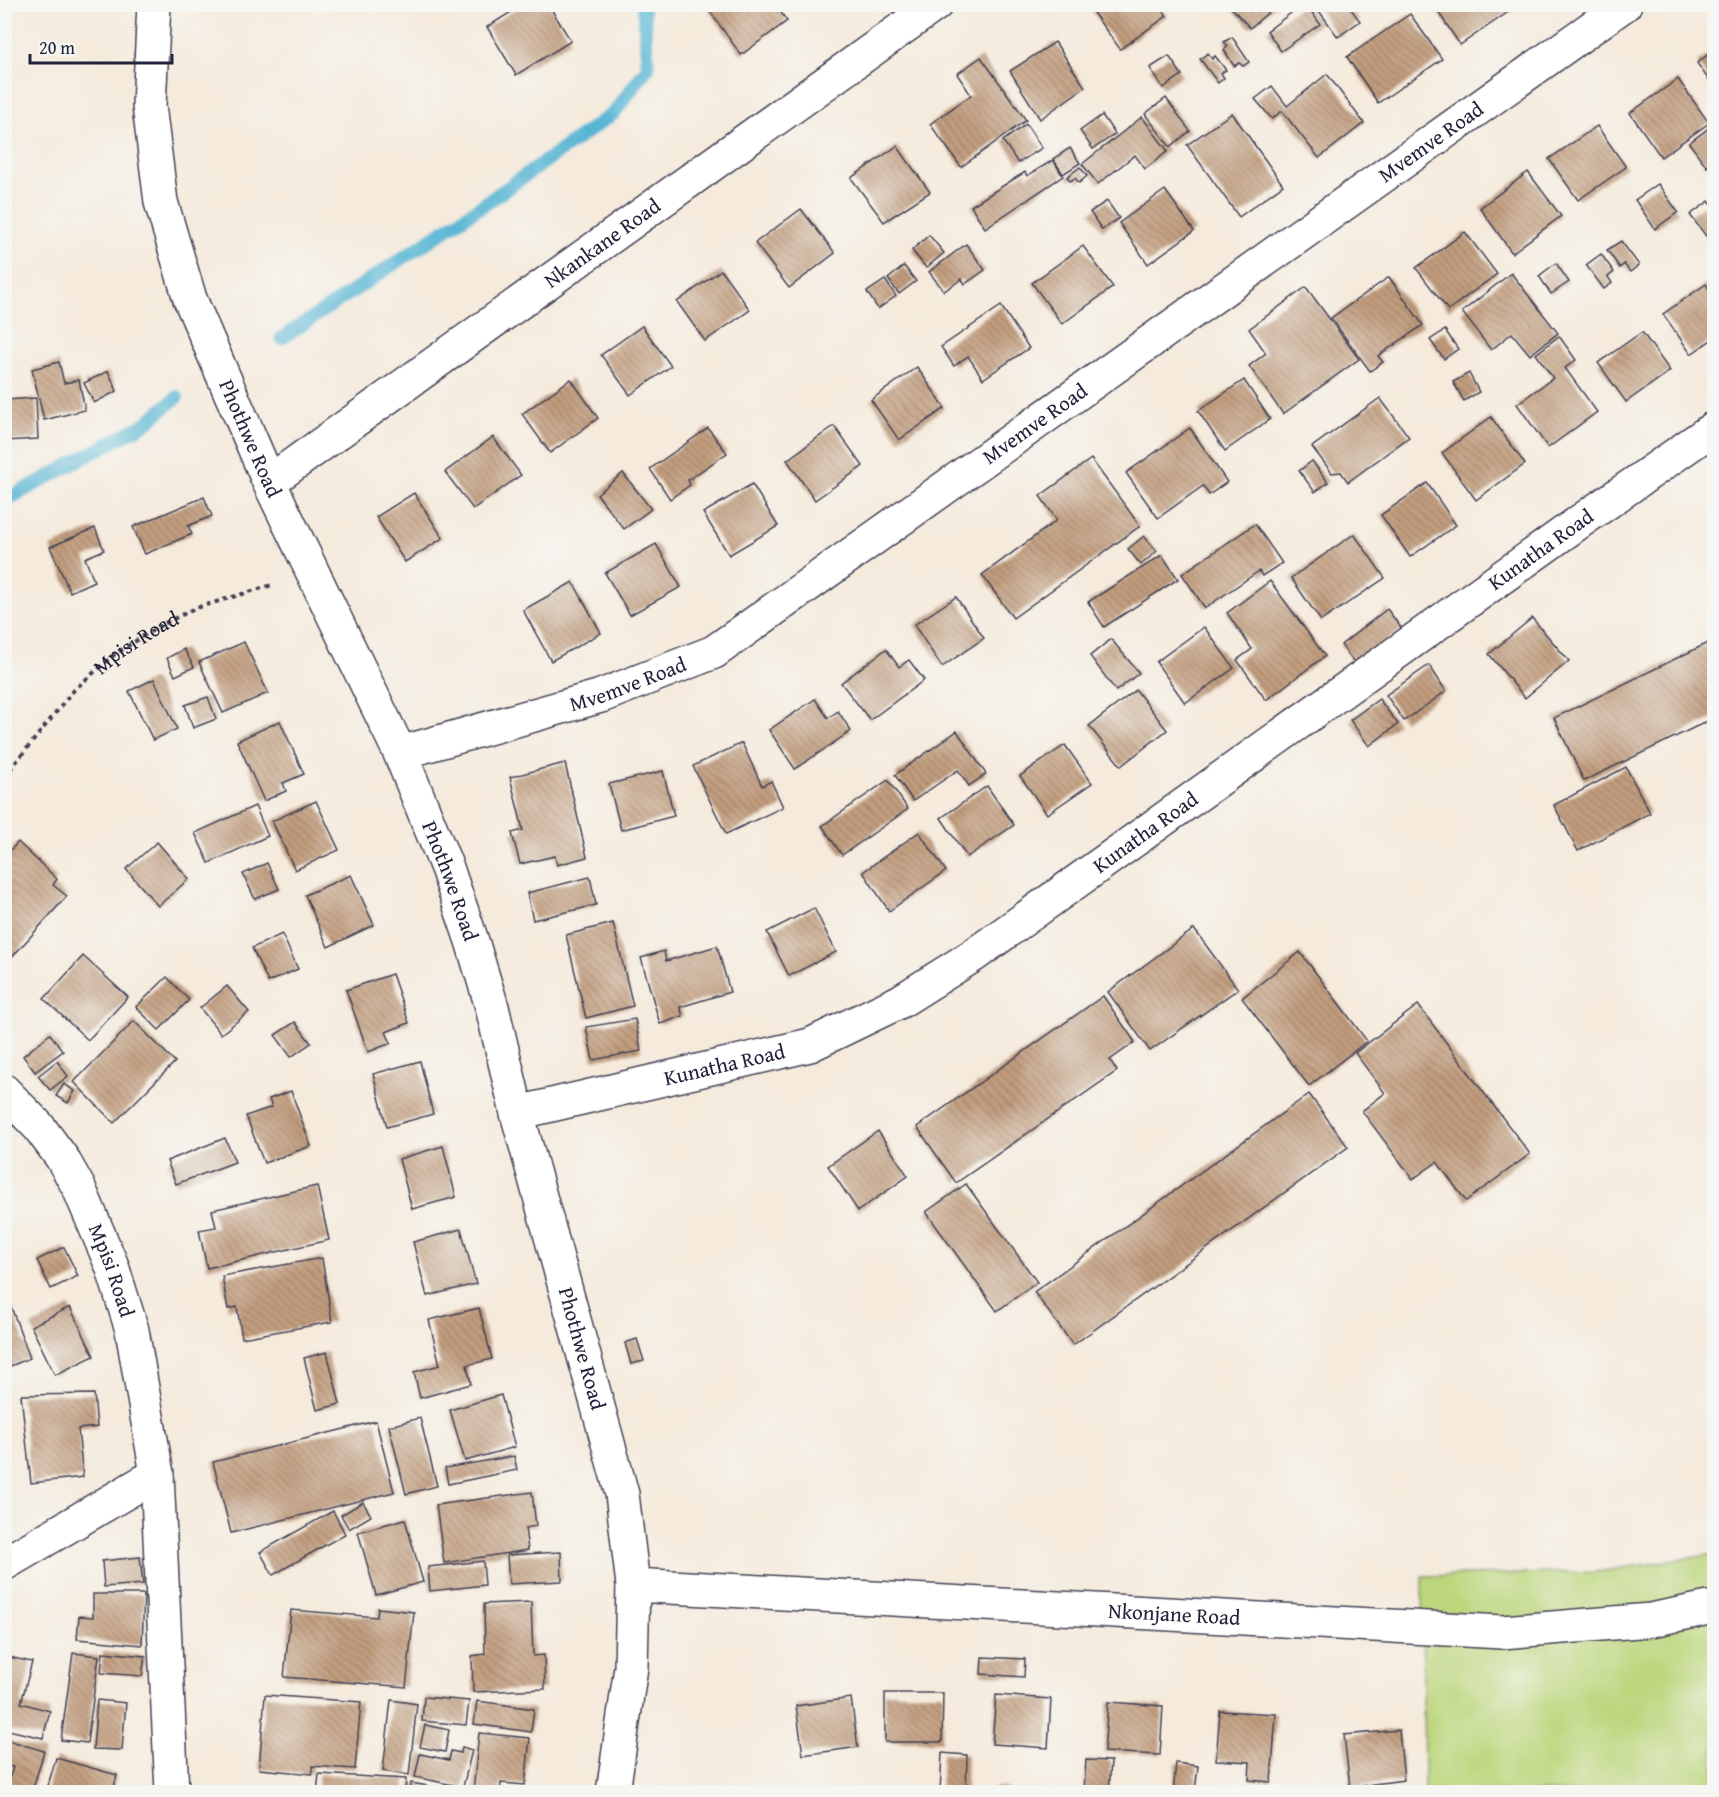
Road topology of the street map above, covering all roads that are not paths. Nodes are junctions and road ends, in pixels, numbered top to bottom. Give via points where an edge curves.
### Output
1 (154, 4) edge
2 (936, 4) edge
3 (1625, 4) edge
4 (1714, 428) edge
5 (269, 482) junction
6 (400, 753) junction
7 (4, 1091) edge
8 (517, 1113) junction
9 (157, 1474) junction
10 (4, 1564) edge
11 (633, 1585) junction
12 (1714, 1607) edge
13 (172, 1792) edge
14 (613, 1792) edge

1 - 5 street, Phothwe Road via 148,106 161,202 190,299
2 - 5 street, Nkankane Road
3 - 6 street, Mvemve Road via 714,652 601,696
4 - 8 street, Kunatha Road via 974,955 901,1000 810,1045
5 - 6 street, Phothwe Road
6 - 8 street, Phothwe Road via 472,940
7 - 9 street, Mpisi Road via 62,1158 112,1266 132,1330
8 - 11 street, Phothwe Road via 622,1494
9 - 10 street
9 - 13 street, Mpisi Road
11 - 12 street, Nkonjane Road via 1502,1632 1651,1620
11 - 14 street, Phothwe Road via 632,1667

